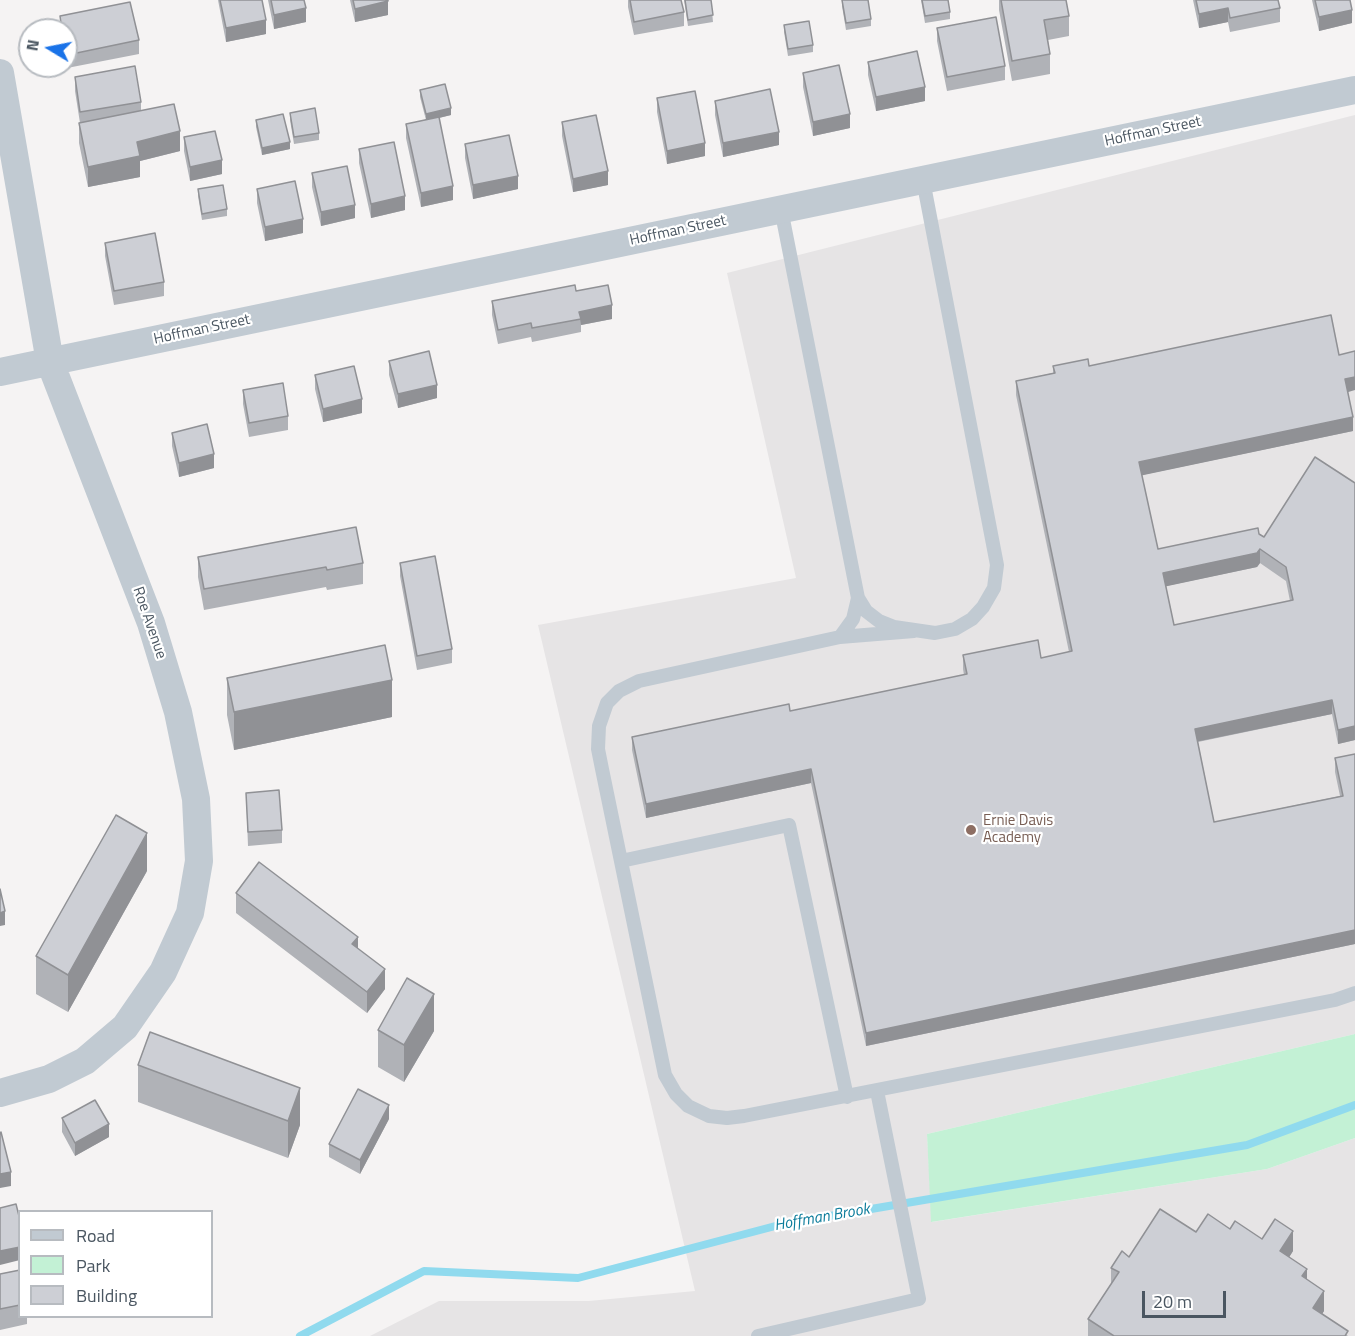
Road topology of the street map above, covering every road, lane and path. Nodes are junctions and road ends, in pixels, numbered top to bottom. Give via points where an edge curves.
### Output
1 (0, 73) edge
2 (1353, 94) edge
3 (923, 180) junction
4 (781, 209) junction
5 (50, 362) junction
6 (0, 372) edge
7 (858, 598) junction
8 (914, 631) junction
9 (840, 637) junction
10 (621, 861) junction
11 (1355, 993) edge
12 (878, 1091) junction
13 (0, 1093) edge
14 (847, 1097) junction
15 (758, 1336) edge

1 - 5 street, Roe Avenue
2 - 3 street, Hoffman Street
3 - 4 street, Hoffman Street
3 - 8 lane via 997,565 994,588 972,619 955,629 935,633
4 - 5 street, Hoffman Street
4 - 7 lane
5 - 6 street, Hoffman Street
5 - 13 street, Roe Avenue via 165,667 196,799 199,861 190,913 163,972 125,1027 84,1060 49,1079
7 - 8 lane via 879,621
7 - 9 lane via 853,619
8 - 9 lane
9 - 10 lane via 639,681 619,691 608,703 599,726 598,749
10 - 14 lane via 665,1075 676,1094 688,1106 709,1116 727,1118
10 - 14 lane via 789,825
11 - 12 lane
12 - 14 lane
12 - 15 lane via 919,1299

